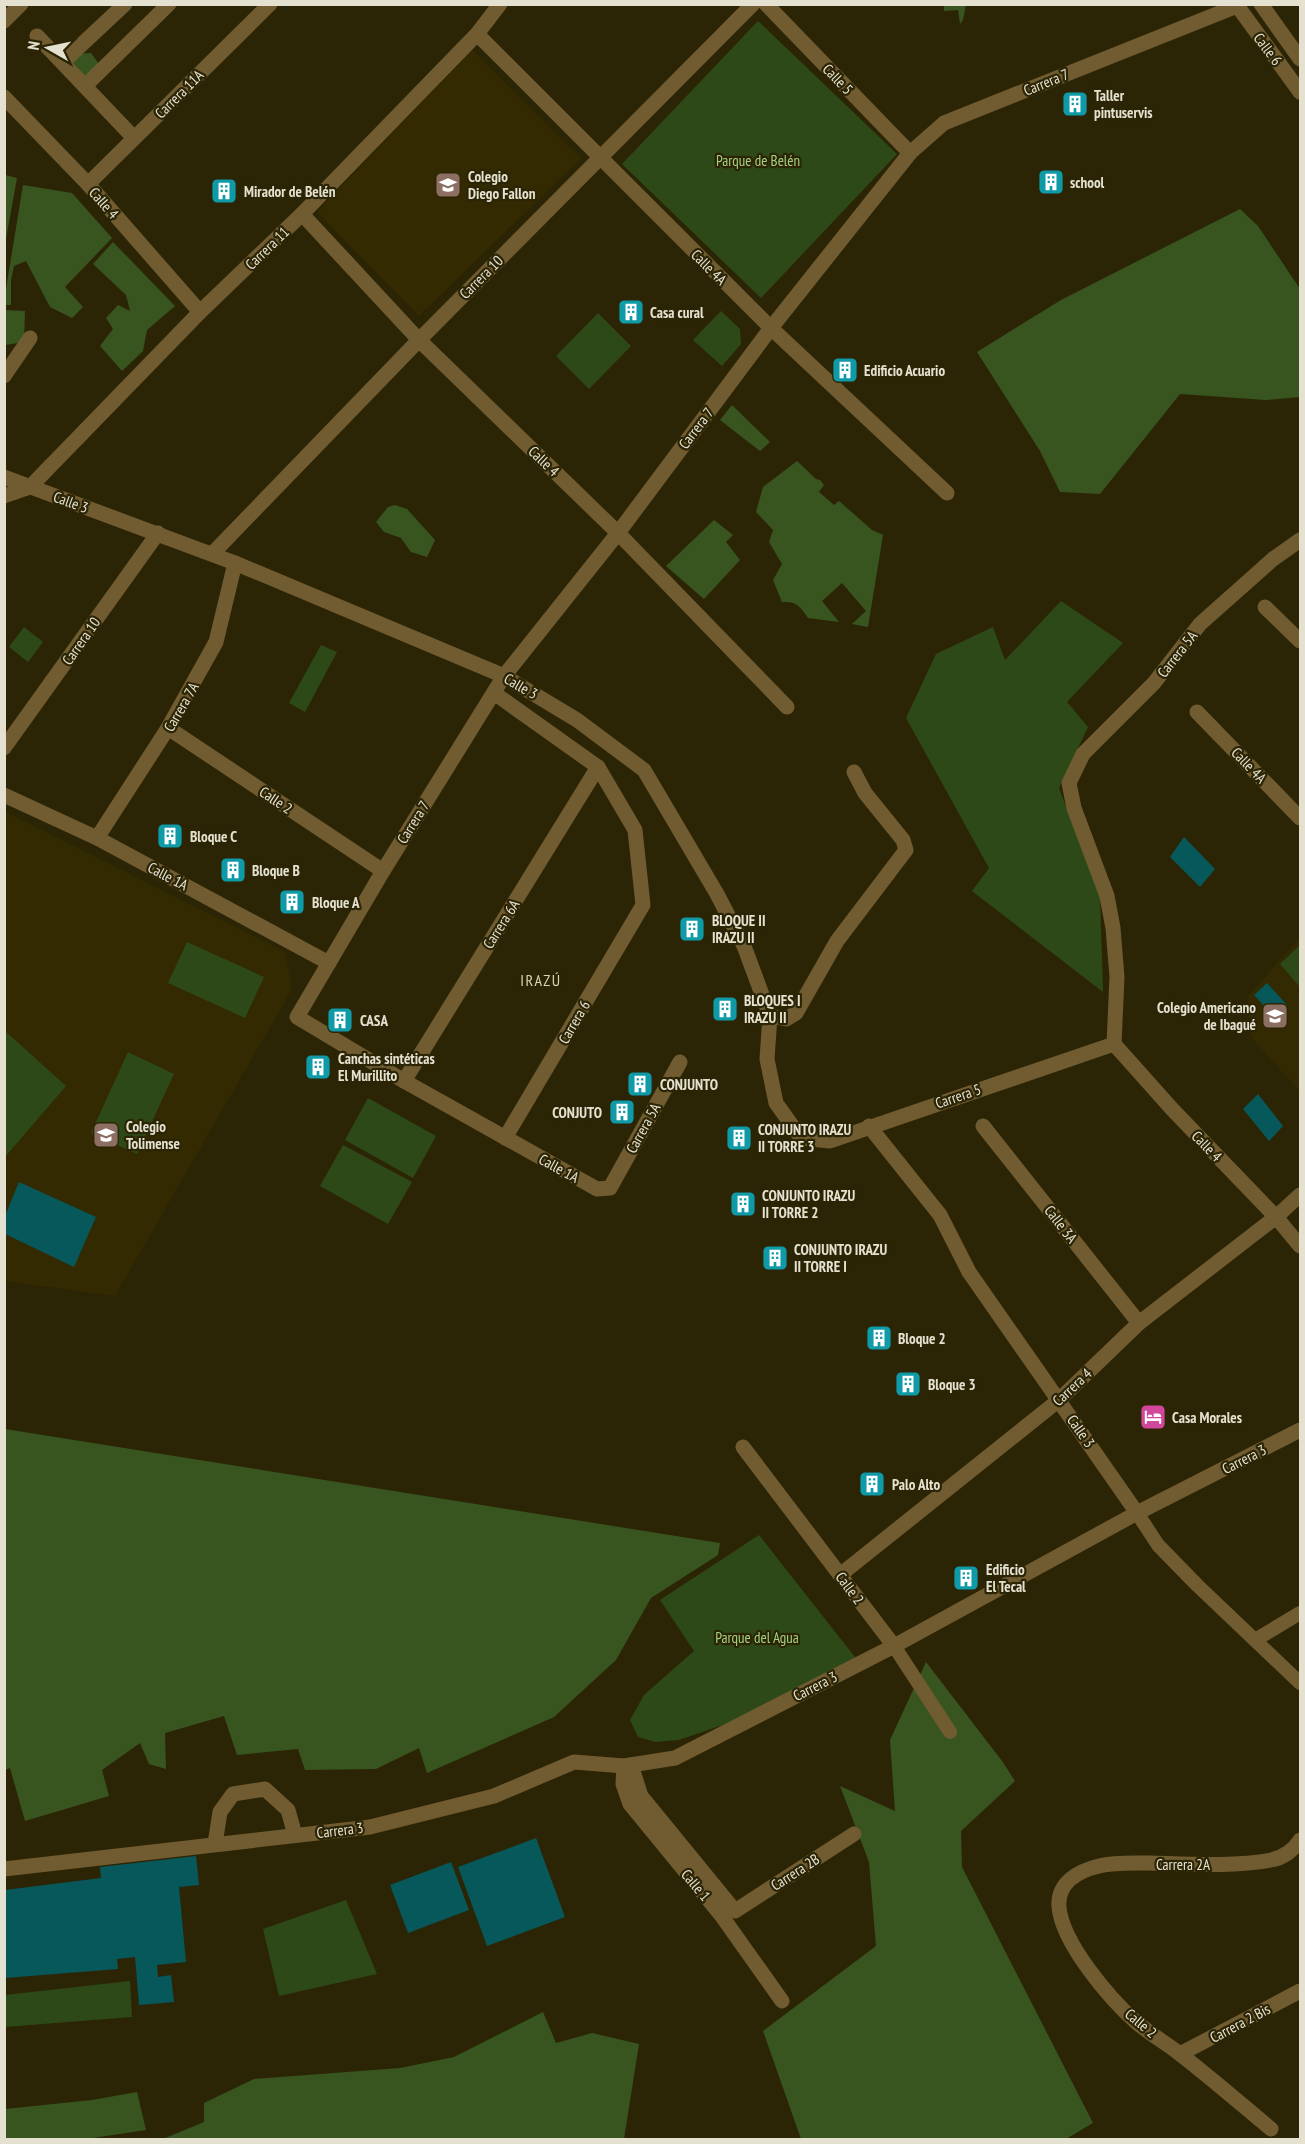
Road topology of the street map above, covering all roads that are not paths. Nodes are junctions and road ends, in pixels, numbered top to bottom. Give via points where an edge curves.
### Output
1 (21, 4) edge
2 (125, 4) edge
3 (169, 4) edge
4 (500, 4) edge
5 (753, 4) edge
6 (766, 4) edge
7 (1261, 4) edge
8 (1238, 5) edge
9 (265, 6) edge
10 (4, 21) edge
11 (477, 34) junction
12 (37, 36) dead end
13 (1300, 58) edge
14 (63, 62) junction
15 (85, 86) junction
16 (1300, 92) edge
17 (4, 97) edge
18 (134, 138) junction
19 (910, 153) junction
20 (599, 158) junction
21 (88, 184) junction
22 (302, 214) junction
23 (200, 312) junction
24 (771, 328) junction
25 (30, 338) dead end
26 (419, 340) junction
27 (4, 376) edge
28 (4, 477) edge
29 (30, 487) junction
30 (947, 493) dead end
31 (4, 496) edge
32 (158, 533) junction
33 (618, 533) junction
34 (1300, 540) edge
35 (212, 554) junction
36 (235, 563) junction
37 (1265, 607) dead end
38 (1300, 641) edge
39 (504, 676) junction
40 (494, 693) junction
41 (787, 707) dead end
42 (1197, 712) dead end
43 (168, 728) junction
44 (4, 748) edge
45 (598, 767) junction
46 (854, 772) dead end
47 (4, 795) edge
48 (1300, 818) edge
49 (97, 838) junction
50 (383, 871) junction
51 (643, 905) joint
52 (329, 963) junction
53 (770, 1016) junction
54 (297, 1017) joint
55 (1114, 1044) junction
56 (680, 1062) dead end
57 (404, 1081) junction
58 (869, 1126) junction
59 (983, 1126) dead end
60 (506, 1138) junction
61 (801, 1138) joint
62 (604, 1190) joint
63 (1300, 1195) edge
64 (1276, 1217) junction
65 (1300, 1246) edge
66 (1139, 1323) junction
67 (1059, 1400) junction
68 (1300, 1430) edge
69 (743, 1447) dead end
70 (1137, 1514) junction
71 (840, 1575) junction
72 (1300, 1613) edge
73 (1255, 1640) junction
74 (894, 1646) junction
75 (1300, 1683) edge
76 (950, 1732) dead end
77 (627, 1765) junction
78 (854, 1834) dead end
79 (295, 1835) junction
80 (1300, 1840) edge
81 (215, 1844) junction
82 (4, 1869) edge
83 (1065, 1885) joint
84 (735, 1911) joint
85 (1300, 1991) edge
86 (782, 2001) dead end
87 (1180, 2054) junction
88 (1271, 2129) dead end

1 - 10 street
2 - 14 street
3 - 15 street
4 - 11 street, Carrera 11
5 - 20 street, Carrera 10
6 - 19 street, Calle 5
7 - 13 street, Calle 6
8 - 16 street, Calle 6
8 - 19 street, Carrera 7 via 944,123
9 - 18 street, Carrera 11A
11 - 20 street, Calle 4A
11 - 22 street, Carrera 11
12 - 14 street
14 - 15 street
15 - 18 street
17 - 21 street, Calle 4
18 - 21 street, Carrera 11A
19 - 24 street, Carrera 7
20 - 24 street, Calle 4A
20 - 26 street, Carrera 10
21 - 23 street, Calle 4
22 - 23 street, Carrera 11
22 - 26 street, Calle 4
23 - 29 street, Carrera 11
24 - 30 street, Calle 4A
24 - 33 street, Carrera 7
25 - 27 street
26 - 33 street, Calle 4
26 - 35 street, Carrera 10
28 - 29 street, Calle 3
29 - 31 street
29 - 32 street, Calle 3
32 - 35 street, Calle 3
32 - 44 street, Carrera 10
33 - 39 street, Carrera 7
33 - 41 street, Calle 4
34 - 55 street, Carrera 5A via 1200,624 1154,683 1083,754 1069,783 1074,808 1107,896 1113,928 1117,977
35 - 36 street, Calle 3
36 - 39 street, Calle 3
36 - 43 street, Carrera 7A via 216,642
37 - 38 street
39 - 40 street, Carrera 7
39 - 53 street, Calle 3 via 578,720 644,770 744,946
40 - 45 street, Calle 3
40 - 50 street, Carrera 7
42 - 48 street, Calle 4A
43 - 49 street, Carrera 7A
43 - 50 street, Calle 2
45 - 51 street, Calle 3 via 635,830
45 - 57 street, Carrera 6A
46 - 53 street via 865,793 903,840 906,850 837,941 796,1013 786,1019
47 - 49 street, Calle 1A
49 - 52 street, Calle 1A
50 - 52 street, Carrera 7
51 - 60 street, Carrera 6
52 - 54 street, Carrera 7
53 - 61 street, Calle 3 via 767,1059 776,1102
54 - 57 street, Calle 1A
55 - 58 street, Carrera 5
55 - 64 street, Calle 4
56 - 62 street, Carrera 5A via 610,1188
57 - 60 street, Calle 1A
58 - 61 street, Carrera 5 via 830,1141
58 - 67 street, Calle 3 via 940,1215 969,1272
59 - 66 street, Calle 3A
60 - 62 street, Calle 1A
63 - 64 street, Carrera 4
64 - 65 street, Calle 4
64 - 66 street, Carrera 4
66 - 67 street, Carrera 4
67 - 70 street, Calle 3
67 - 71 street, Carrera 4
68 - 70 street, Carrera 3
69 - 71 street, Calle 2
70 - 73 street, Calle 3 via 1158,1545
70 - 74 street, Carrera 3
71 - 74 street, Calle 2
72 - 73 street
73 - 75 street, Calle 3
74 - 76 street, Calle 2
74 - 77 street, Carrera 3 via 675,1758
77 - 79 street, Carrera 3 via 574,1762 494,1796 370,1827
77 - 84 street, Calle 1 via 641,1796
77 - 86 street, Calle 1 via 623,1784 630,1804 721,1915
78 - 84 street, Carrera 2B
79 - 81 street, Carrera 3
79 - 81 street, Carrera 3 via 288,1810 265,1789 233,1794 220,1812
80 - 83 street, Carrera 2A via 1283,1856 1272,1860 1099,1866 1071,1877
81 - 82 street, Carrera 3
83 - 87 street, Calle 2 via 1059,1896 1059,1910 1091,1972 1137,2023
85 - 87 street, Carrera 2 Bis
87 - 88 street, Calle 2

